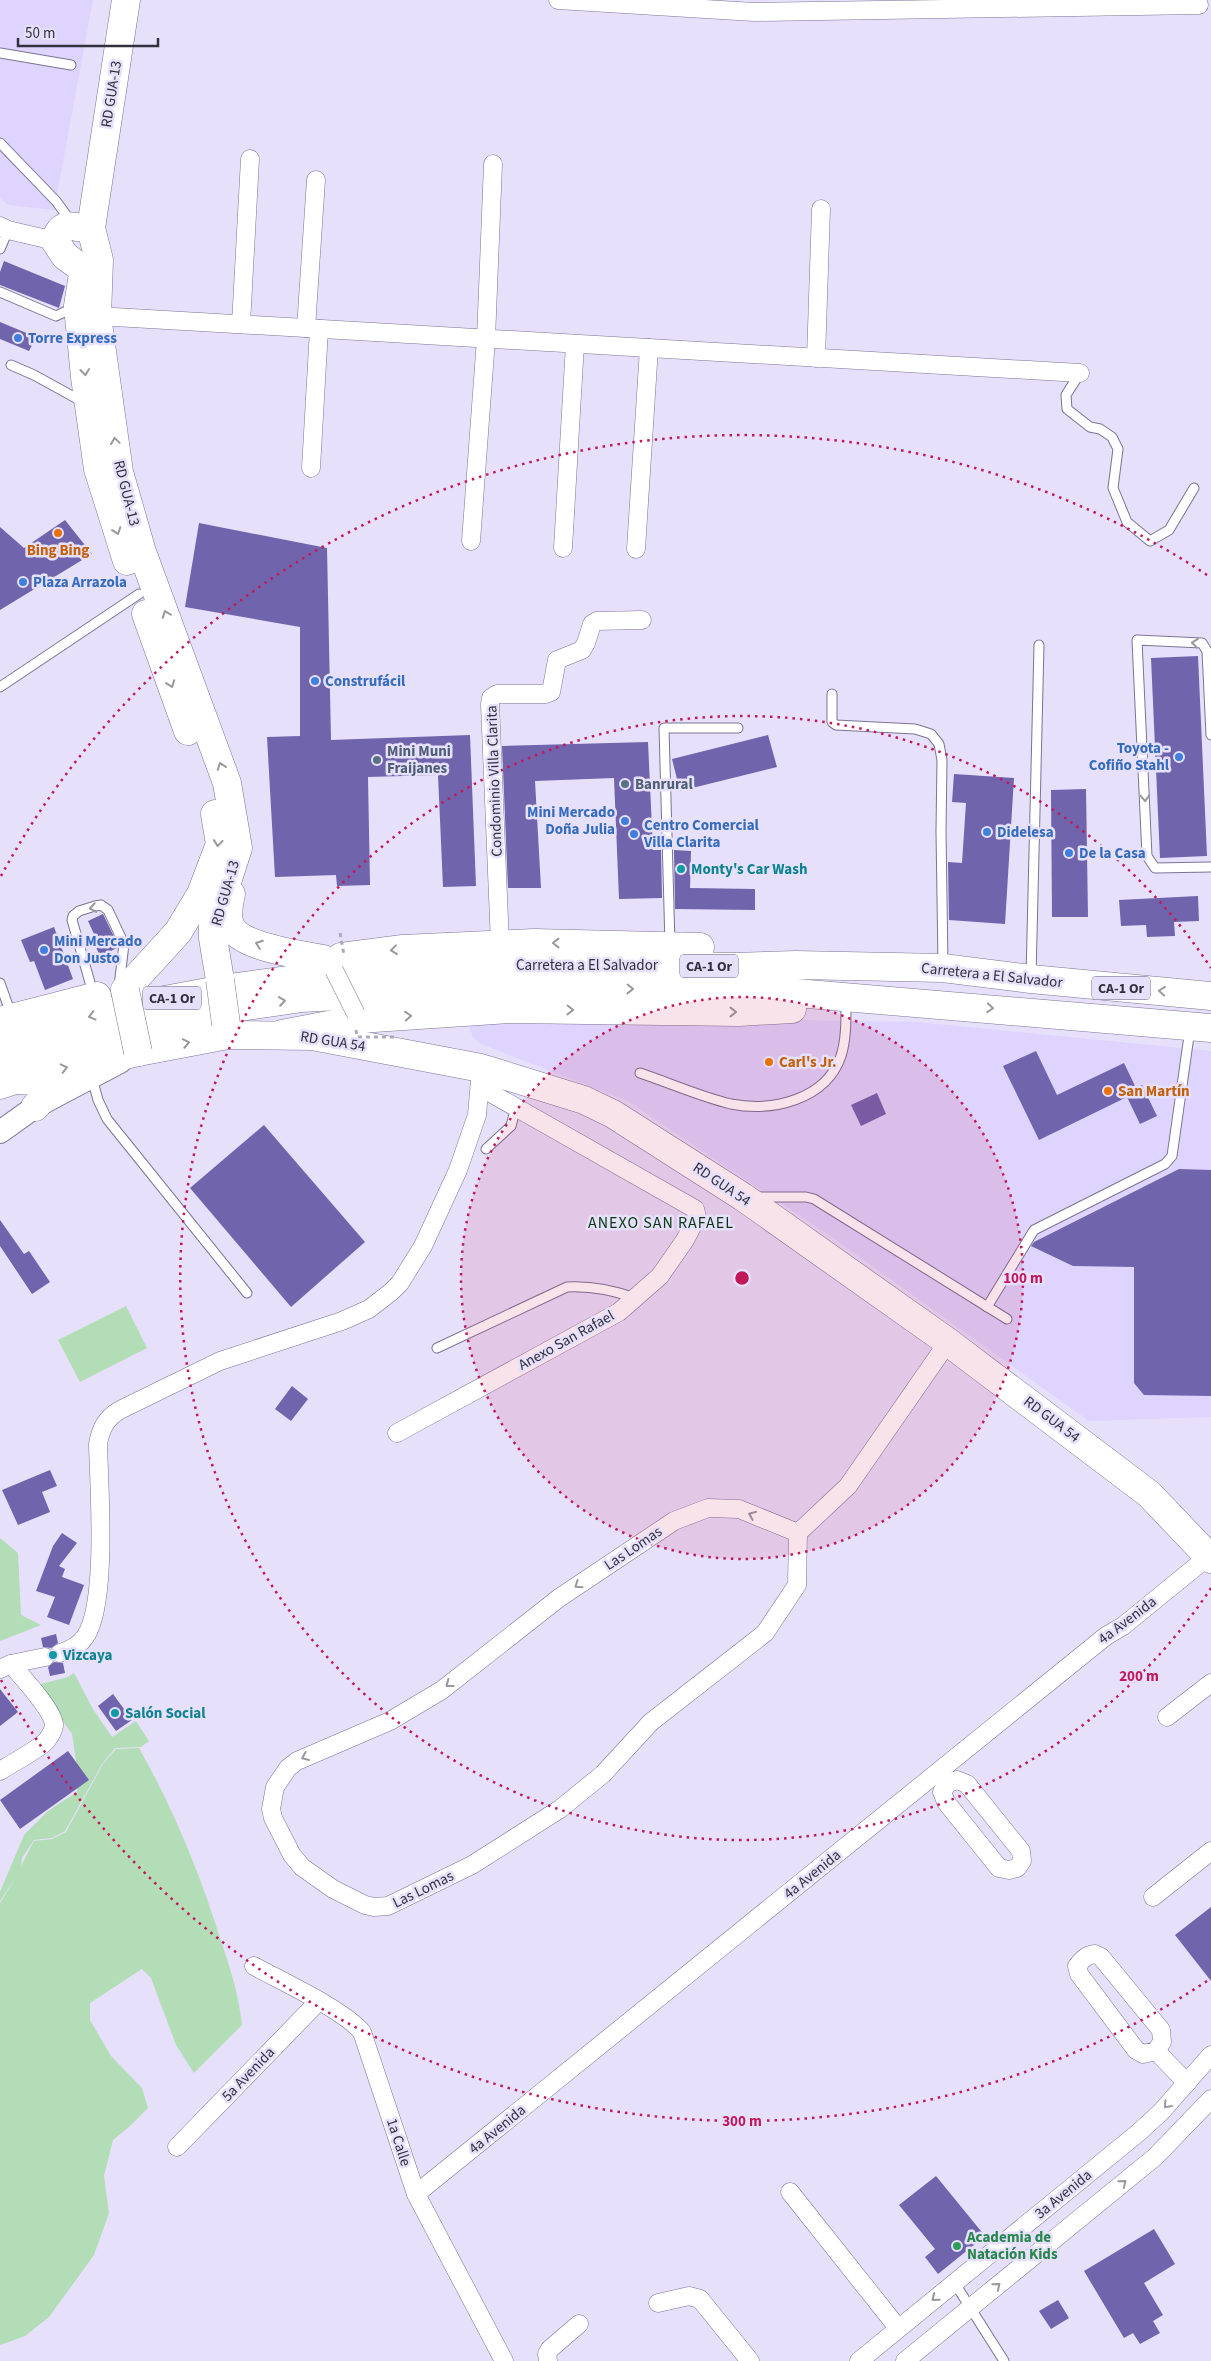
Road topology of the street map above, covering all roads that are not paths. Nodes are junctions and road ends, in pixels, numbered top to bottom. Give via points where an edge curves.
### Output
1 (126, 0) edge
2 (558, 0) edge
3 (1199, 5) dead end
4 (0, 53) edge
5 (71, 65) dead end
6 (0, 143) edge
7 (250, 159) dead end
8 (493, 164) dead end
9 (316, 180) dead end
10 (821, 209) dead end
11 (4, 228) edge
12 (73, 231) junction
13 (0, 249) edge
14 (84, 270) junction
15 (0, 292) edge
16 (87, 311) junction
17 (241, 324) junction
18 (312, 329) junction
19 (486, 339) junction
20 (575, 344) junction
21 (650, 348) junction
22 (816, 358) junction
23 (10, 365) dead end
24 (1080, 373) joint
25 (90, 406) junction
26 (311, 468) dead end
27 (1194, 488) dead end
28 (471, 541) dead end
29 (563, 548) dead end
30 (636, 550) dead end
31 (139, 594) junction
32 (642, 620) dead end
33 (1040, 645) dead end
34 (0, 687) edge
35 (832, 694) dead end
36 (738, 728) dead end
37 (1211, 735) edge
38 (238, 848) junction
39 (1211, 867) edge
40 (500, 944) junction
41 (670, 946) junction
42 (328, 963) junction
43 (943, 968) junction
44 (219, 976) junction
45 (1031, 980) junction
46 (0, 983) edge
47 (113, 992) junction
48 (1211, 996) edge
49 (941, 1003) junction
50 (846, 1006) junction
51 (1079, 1015) junction
52 (6, 1019) edge
53 (358, 1024) junction
54 (1204, 1024) edge
55 (227, 1030) junction
56 (282, 1034) junction
57 (0, 1043) edge
58 (394, 1044) junction
59 (138, 1052) junction
60 (640, 1073) dead end
61 (5, 1076) edge
62 (92, 1078) junction
63 (480, 1078) junction
64 (516, 1107) junction
65 (35, 1108) junction
66 (0, 1132) edge
67 (486, 1149) dead end
68 (743, 1197) junction
69 (247, 1293) dead end
70 (634, 1298) junction
71 (987, 1307) junction
72 (1007, 1320) dead end
73 (948, 1342) junction
74 (437, 1348) dead end
75 (398, 1434) dead end
76 (1138, 1486) junction
77 (798, 1532) junction
78 (1210, 1557) edge
79 (1106, 1636) junction
80 (6, 1667) edge
81 (1211, 1683) edge
82 (1167, 1717) dead end
83 (0, 1771) edge
84 (944, 1777) junction
85 (1211, 1851) edge
86 (1153, 1897) dead end
87 (254, 1966) dead end
88 (319, 2002) junction
89 (1156, 2051) junction
90 (1211, 2055) edge
91 (1187, 2083) junction
92 (1211, 2099) edge
93 (177, 2147) dead end
94 (790, 2192) dead end
95 (416, 2194) junction
96 (954, 2282) junction
97 (658, 2303) dead end
98 (971, 2308) junction
99 (579, 2324) dead end
100 (898, 2328) junction
101 (504, 2361) edge
102 (548, 2361) edge
103 (750, 2361) edge
104 (859, 2361) edge
105 (905, 2361) edge
106 (1004, 2361) edge

1 - 12 main road, RD GUA-13 via 94,198
2 - 3 street via 754,12
4 - 5 lane
6 - 12 lane via 56,202
7 - 17 street
8 - 19 street
9 - 18 street
10 - 22 street
11 - 12 street
11 - 13 lane
12 - 14 main road
12 - 14 main road via 65,256
12 - 16 main road, RD GUA-13 via 99,260
14 - 16 main road
15 - 16 lane via 56,316
16 - 17 street
16 -> 25 main road, RD GUA-13
38 -> 16 main road, RD GUA-13 via 227,783 142,552 119,472
17 - 18 street
18 - 19 street
18 - 26 street
19 - 20 street
19 - 28 street
20 - 21 street
20 - 29 street
21 - 22 street
21 - 30 street
22 - 24 street
23 - 25 lane
24 - 27 lane via 1066,395 1067,409 1090,427 1112,437 1118,449 1113,488 1127,522 1150,541 1169,530
25 -> 31 main road, RD GUA-13 via 98,469
31 - 34 lane
31 -> 47 main road, RD GUA-13 via 212,795 220,844 201,894 186,920
32 - 40 street, Condominio Villa Clarita via 597,621 592,624 582,650 556,662 551,692 498,694 491,698
33 - 45 lane
35 - 43 lane via 832,722 836,725 915,729 930,734 939,744 942,760
36 - 41 lane via 664,728
37 -> 39 lane via 1207,651 1202,643 1138,640 1147,856 1155,868
42 -> 38 main road via 262,946 241,937 232,929 228,910
38 - 44 main road, RD GUA-13 via 214,926
41 -> 40 main road
40 -> 42 main road via 403,949
41 - 43 main road via 786,949
42 - 44 main road
42 - 53 street, bridge
43 - 45 main road, Carretera a El Salvador / CA-1 Or
43 -> 57 main road, Carretera a El Salvador / CA-1 Or via 534,962 365,972 295,978 154,1002
44 - 47 main road
44 - 55 main road, RD GUA-13, bridge
48 -> 45 main road, Carretera a El Salvador / CA-1 Or
45 - 51 main road
46 - 52 lane
47 -> 47 lane via 124,944 108,910 101,905 95,906 79,911 72,920
47 - 52 main road
47 - 59 main road, bridge
49 - 50 main road
49 -> 51 main road, Carretera a El Salvador / CA-1 Or
61 -> 49 main road, Carretera a El Salvador / CA-1 Or via 73,1042 158,1021 302,998 476,988 589,988 796,993
53 -> 50 main road via 510,1009 739,1012
50 - 60 lane via 840,1058 816,1089 791,1102 764,1107 731,1104
51 - 54 main road, Carretera a El Salvador / CA-1 Or
53 - 56 main road
53 - 58 street
54 - 71 lane via 1172,1156 1165,1164 1034,1230
55 - 56 main road, RD GUA 54
59 -> 55 main road, RD GUA 54
56 - 58 main road, RD GUA 54
58 - 63 main road, RD GUA 54
61 -> 59 main road, RD GUA 54
59 - 62 street
61 - 65 main road via 37,1082 45,1087 46,1095
62 - 65 street
62 - 69 lane via 107,1119
63 - 64 street
63 - 68 main road, RD GUA 54 via 584,1100 613,1114
63 - 80 street via 477,1114 470,1141 444,1204 400,1284 376,1304 342,1321 220,1361 120,1410 106,1421 98,1444 101,1542 95,1609 90,1628 75,1647
64 - 67 lane via 511,1126
64 - 70 street, Anexo San Rafael via 695,1209 698,1217 685,1240 660,1276
65 - 66 street
68 - 71 lane via 814,1199
68 - 73 main road, RD GUA 54
70 - 74 lane via 619,1292 567,1287
70 - 75 street, Anexo San Rafael via 619,1312
71 - 72 lane
73 - 76 main road, RD GUA 54
73 - 77 street via 848,1486
76 - 78 main road, RD GUA 54
76 - 79 street via 1146,1499 1186,1541 1188,1555 1182,1567 1119,1620
77 -> 77 street, Las Lomas via 739,1509 708,1508 674,1521 559,1598 442,1690 390,1720 297,1761 278,1779 271,1802 273,1818 292,1855 302,1867 333,1889 365,1905 388,1906 472,1865 544,1820 603,1774 651,1722 765,1633 797,1585
78 - 79 street, 4a Avenida
79 - 84 street, 4a Avenida
80 - 83 street via 46,1709 54,1726 43,1744
81 - 82 street
84 - 84 street via 942,1792 946,1802 999,1868 1017,1868 1022,1861 1021,1851 967,1784
84 - 95 street, 4a Avenida
85 - 86 street
87 - 88 street, 1a Calle
88 - 93 street, 5a Avenida
88 - 95 street, 1a Calle via 353,2022 362,2032
89 - 89 street via 1162,2042 1161,2030 1101,1957 1088,1955 1077,1966 1079,1974 1136,2050 1143,2054
89 - 91 street
90 - 91 street, 3a Avenida
91 -> 96 street, 3a Avenida via 1138,2133
98 -> 92 street, 3a Avenida via 1155,2157
94 - 100 street
95 - 101 street, 1a Calle
96 - 98 lane
96 -> 100 street, 3a Avenida
97 - 103 street via 689,2296 700,2299
98 - 105 street, 3a Avenida
98 - 106 lane
99 - 102 street via 550,2349
100 - 104 street, 3a Avenida

